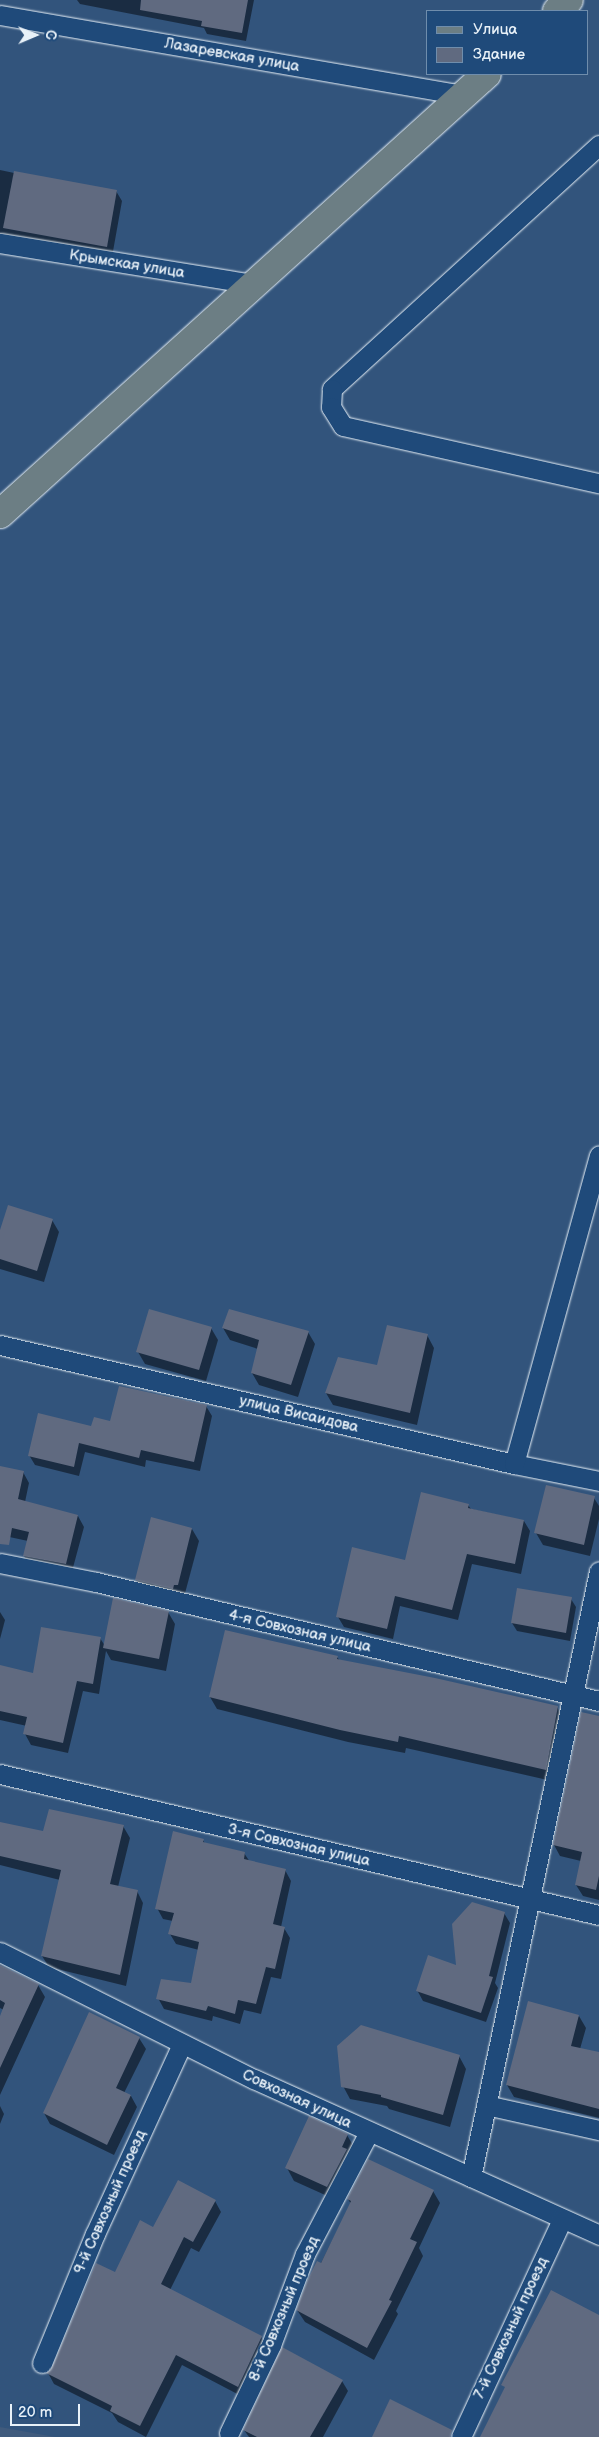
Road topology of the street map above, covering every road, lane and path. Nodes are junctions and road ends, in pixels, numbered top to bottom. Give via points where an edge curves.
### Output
1 (569, 0) edge
2 (558, 10) edge
3 (0, 15) edge
4 (486, 75) edge
5 (464, 95) junction
6 (599, 145) edge
7 (0, 243) edge
8 (254, 284) junction
9 (599, 483) edge
10 (0, 514) edge
11 (599, 1156) edge
12 (0, 1345) edge
13 (514, 1464) junction
14 (599, 1481) edge
15 (0, 1563) edge
16 (599, 1571) edge
17 (573, 1696) junction
18 (599, 1701) edge
19 (0, 1774) edge
20 (530, 1900) junction
21 (599, 1915) edge
22 (0, 1952) edge
23 (182, 2044) junction
24 (486, 2105) junction
25 (599, 2130) edge
26 (369, 2132) junction
27 (471, 2177) junction
28 (562, 2218) junction
29 (599, 2235) edge
30 (42, 2363) dead end
31 (228, 2433) dead end
32 (461, 2437) edge

1 - 2 main road
3 - 5 street, Лазаревская улица
4 - 5 main road
5 - 8 main road
6 - 9 street via 332,389 331,407 343,426
7 - 8 street, Крымская улица
8 - 10 main road
11 - 13 street
12 - 13 street, улица Висаидова
13 - 14 street, улица Висаидова
15 - 17 street, 4-я Совхозная улица via 96,1582
16 - 17 street
17 - 18 street, 4-я Совхозная улица
17 - 20 street
19 - 20 street, 3-я Совхозная улица
20 - 21 street, 3-я Совхозная улица
20 - 24 street
22 - 23 street, Совхозная улица
23 - 26 street, Совхозная улица
23 - 30 street, 9-й Совхозный проезд via 95,2234
24 - 25 street
24 - 27 street
26 - 27 street, Совхозная улица
26 - 31 street, 8-й Совхозный проезд via 304,2254 271,2345
27 - 28 street, Совхозная улица
28 - 29 street, Совхозная улица
28 - 32 street, 7-й Совхозный проезд

